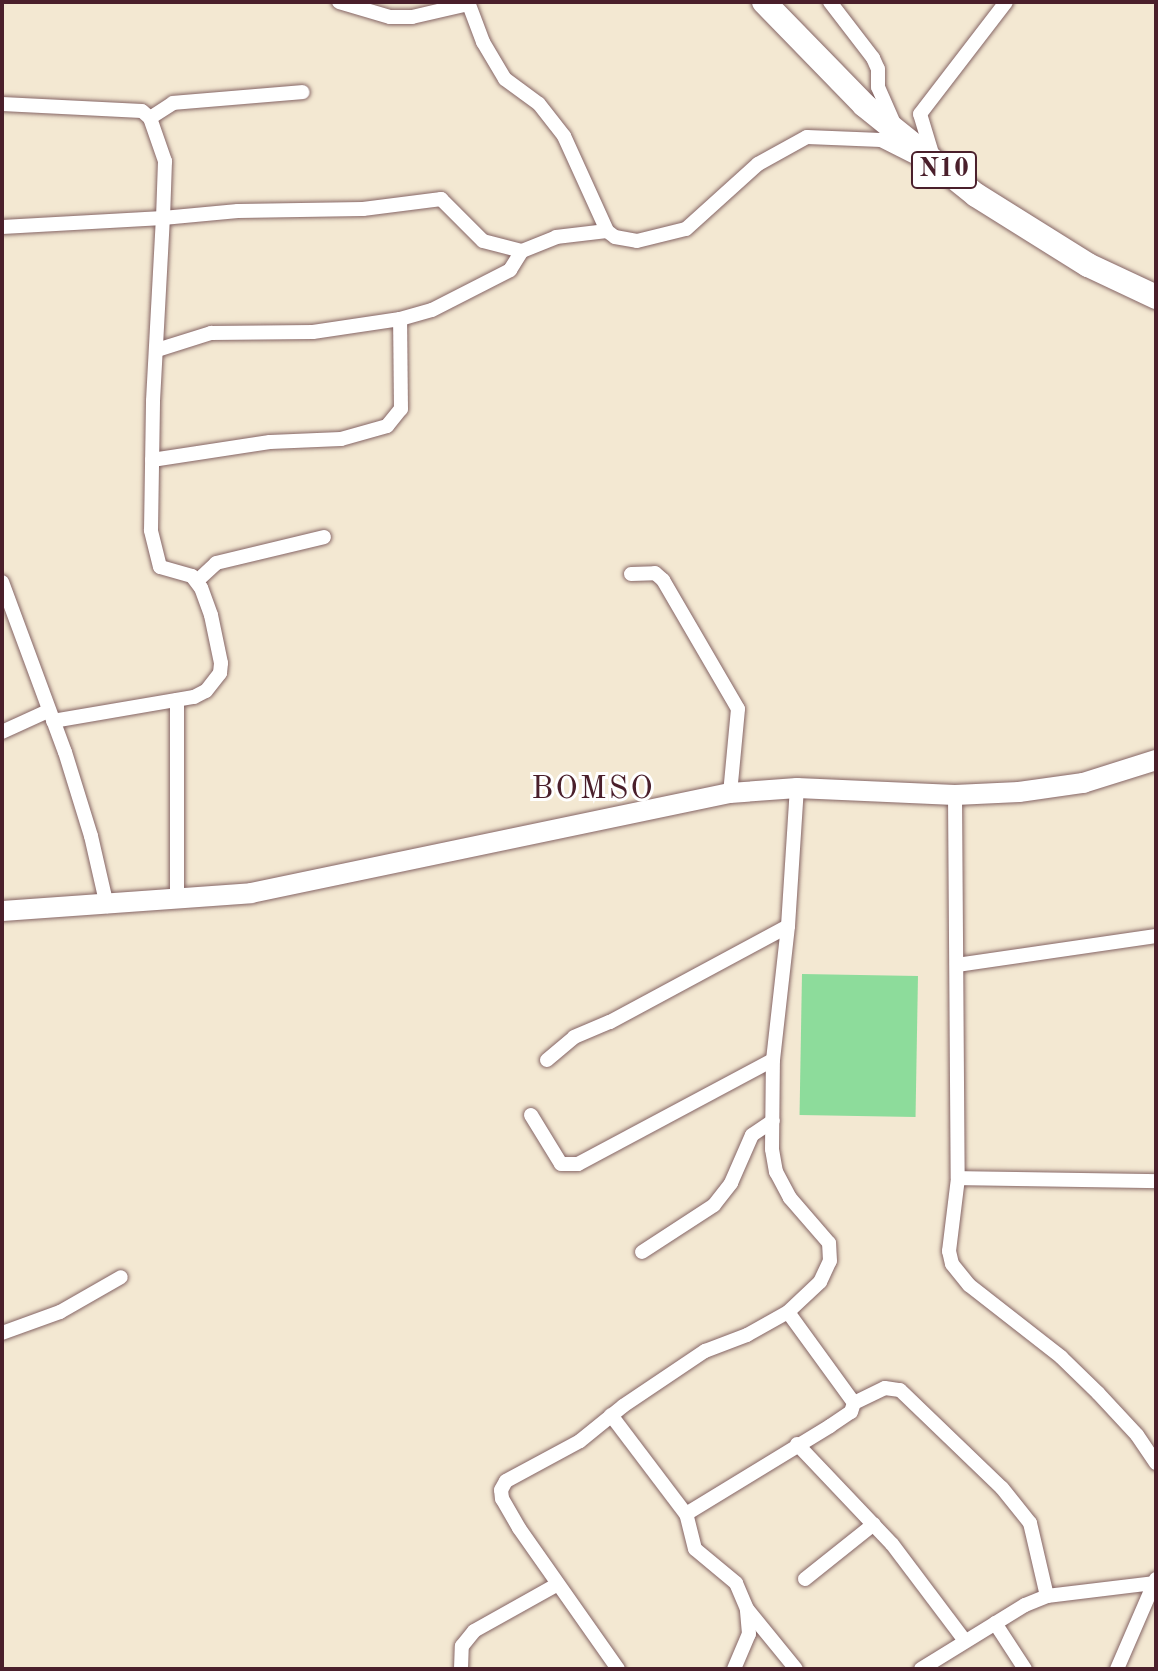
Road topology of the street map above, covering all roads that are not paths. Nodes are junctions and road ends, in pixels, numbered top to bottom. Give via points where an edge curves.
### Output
1 (339, 2) edge
2 (764, 2) edge
3 (830, 2) edge
4 (1006, 2) edge
5 (468, 3) edge
6 (303, 92) dead end
7 (2, 104) edge
8 (150, 118) junction
9 (900, 136) junction
10 (942, 169) junction
11 (163, 218) junction
12 (2, 227) edge
13 (607, 231) junction
14 (522, 251) junction
15 (1156, 297) edge
16 (400, 319) junction
17 (157, 350) junction
18 (152, 460) junction
19 (324, 537) dead end
20 (631, 574) dead end
21 (197, 581) junction
22 (2, 582) edge
23 (177, 700) junction
24 (50, 716) junction
25 (2, 732) edge
26 (1156, 760) edge
27 (797, 788) junction
28 (730, 793) junction
29 (955, 795) junction
30 (177, 897) junction
31 (107, 906) junction
32 (2, 911) edge
33 (788, 926) junction
34 (1156, 936) edge
35 (957, 965) junction
36 (547, 1060) dead end
37 (773, 1060) junction
38 (531, 1115) dead end
39 (773, 1121) junction
40 (958, 1178) junction
41 (1156, 1181) edge
42 (642, 1252) dead end
43 (121, 1277) dead end
44 (788, 1312) junction
45 (2, 1333) edge
46 (854, 1403) junction
47 (611, 1415) junction
48 (797, 1444) junction
49 (1156, 1463) edge
50 (686, 1514) junction
51 (874, 1524) junction
52 (805, 1579) dead end
53 (1155, 1581) edge
54 (558, 1584) junction
55 (1047, 1596) junction
56 (747, 1609) junction
57 (995, 1623) junction
58 (965, 1641) junction
59 (461, 1669) edge
60 (618, 1669) edge
61 (734, 1669) edge
62 (796, 1669) edge
63 (921, 1669) edge
64 (1025, 1669) edge
65 (1117, 1669) edge

1 - 5 street via 390,17
2 - 9 highway, N10 via 834,77
3 - 9 street via 873,58 878,87
4 - 10 street via 920,114
5 - 13 street via 505,79 539,104 564,136
6 - 8 street via 173,103
7 - 8 street via 142,111
8 - 11 street via 165,161
9 - 10 highway, N10
10 - 13 street via 881,140 817,135 771,155 686,229 637,241
10 - 15 highway, N10 via 1051,243
11 - 12 street
11 - 14 street via 363,209 441,199 483,241
11 - 17 street
13 - 14 street via 556,237
14 - 16 street via 510,270 432,310
16 - 17 street via 313,332 211,333
16 - 18 street via 401,409 387,426 341,439 270,442
17 - 18 street
18 - 21 street via 151,530 157,561 167,571
19 - 21 street via 216,563
20 - 28 street via 655,573 663,580 738,709
21 - 23 street via 211,615 220,673 206,691
22 - 24 street
23 - 24 street
23 - 30 street
24 - 25 street
24 - 31 street via 91,836
26 - 29 street via 1083,783
27 - 28 street
27 - 29 street
27 - 33 street
28 - 30 street via 310,882 251,893
29 - 35 street
30 - 31 street
31 - 32 street
33 - 36 street via 574,1037
33 - 37 street
34 - 35 street
35 - 40 street
37 - 38 street via 578,1164 561,1164
37 - 39 street
39 - 42 street via 752,1135 731,1183 714,1205
39 - 44 street via 776,1172 790,1198 829,1243 830,1261 820,1282
40 - 41 street
40 - 49 street via 949,1251 959,1274 1061,1357 1137,1435
43 - 45 street via 60,1312
44 - 46 street
44 - 47 street via 705,1351
46 - 48 street via 851,1412
46 - 55 street via 885,1388 900,1390 1002,1488 1030,1523
47 - 50 street
47 - 54 street via 580,1441 506,1481 501,1490
48 - 50 street
48 - 51 street
50 - 56 street via 695,1549 736,1583
51 - 52 street
51 - 58 street
53 - 55 street
53 - 65 street
54 - 59 street via 474,1631 462,1646
54 - 60 street
55 - 57 street
56 - 61 street via 749,1634
56 - 62 street
57 - 58 street
57 - 64 street
58 - 63 street

